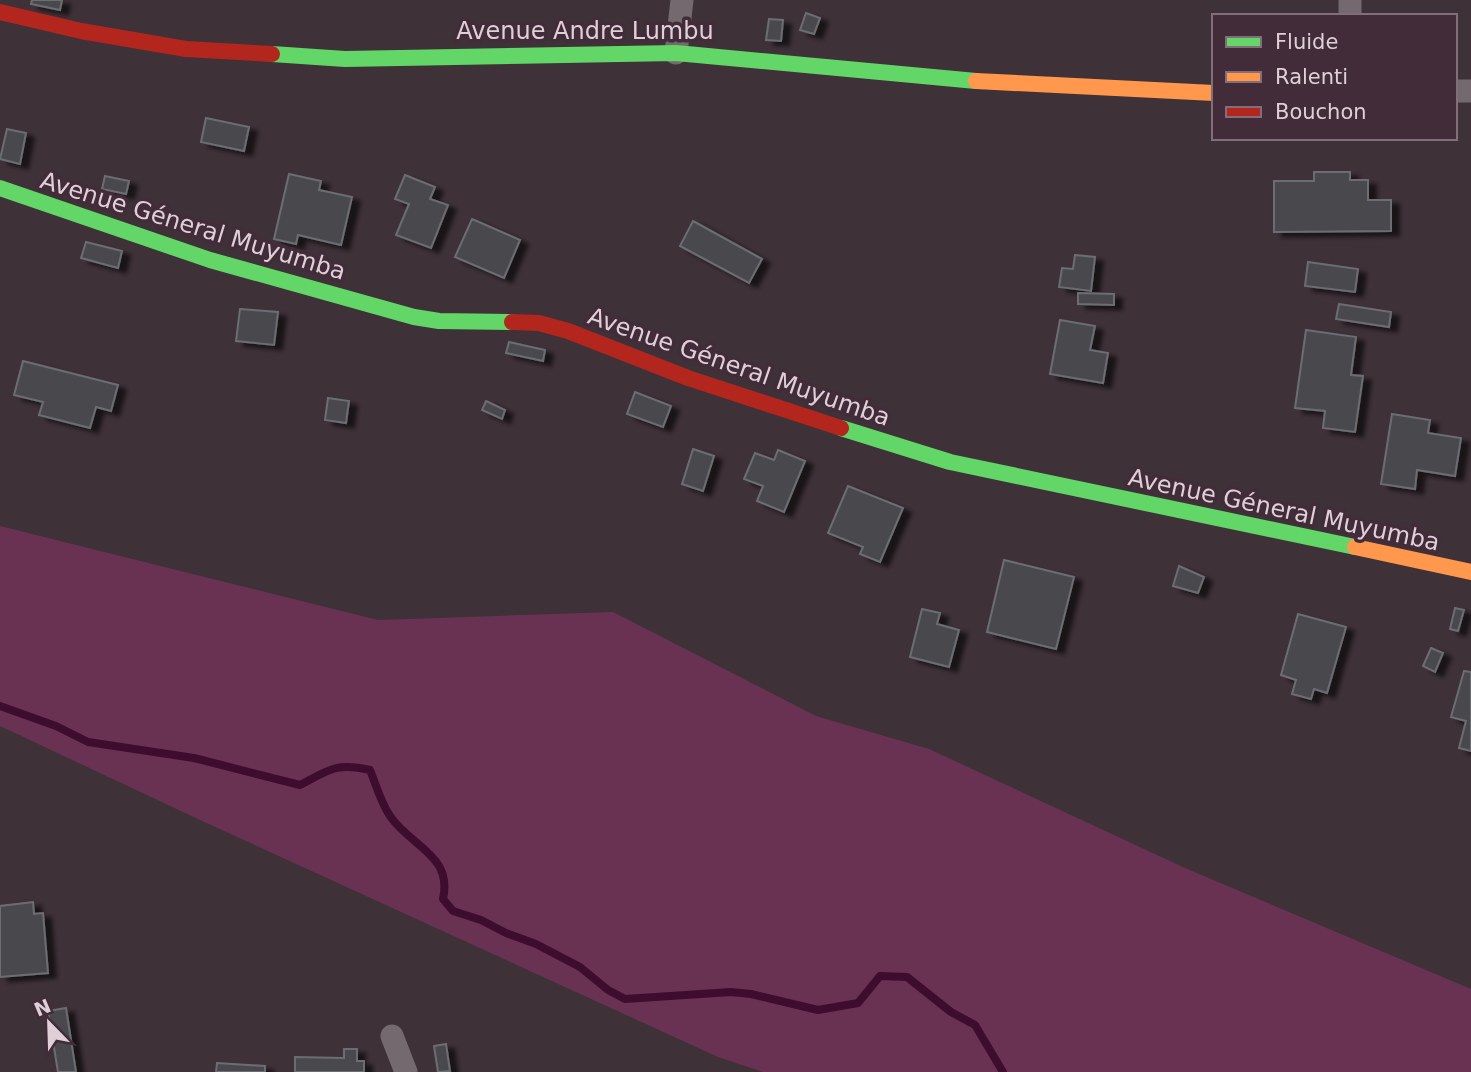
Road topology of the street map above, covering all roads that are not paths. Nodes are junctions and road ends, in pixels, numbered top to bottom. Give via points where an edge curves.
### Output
1 (682, 0) edge
2 (0, 12) edge
3 (676, 53) junction
4 (1212, 93) edge
5 (0, 188) edge
6 (1471, 572) edge
7 (392, 1036) dead end
8 (405, 1072) edge

1 - 3 street
2 - 3 street, Avenue Andre Lumbu via 186,49 345,59
3 - 4 street, Avenue Andre Lumbu via 955,80
5 - 6 street, Avenue Géneral Muyumba via 210,260 414,317 539,323 568,331 688,378 950,462
7 - 8 street

